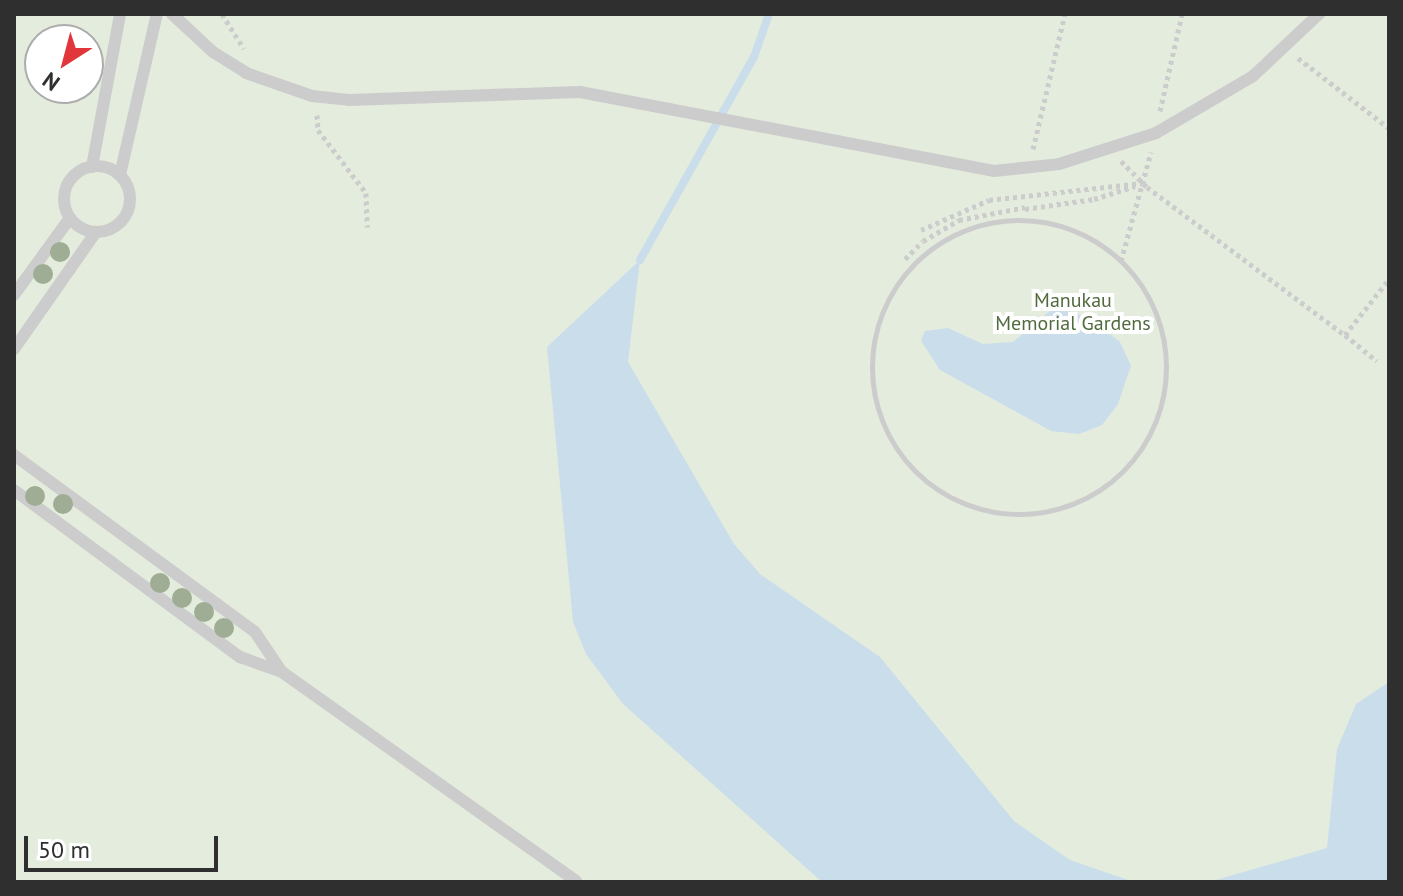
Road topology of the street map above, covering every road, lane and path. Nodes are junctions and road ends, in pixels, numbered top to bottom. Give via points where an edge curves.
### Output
1 (120, 14) edge
2 (157, 14) edge
3 (172, 14) edge
4 (1065, 14) edge
5 (1182, 14) edge
6 (1319, 14) edge
7 (1287, 49) junction
8 (321, 98) junction
9 (1389, 128) edge
10 (1156, 133) junction
11 (1110, 151) junction
12 (1031, 156) dead end
13 (92, 167) junction
14 (120, 175) junction
15 (1143, 183) junction
16 (1027, 187) dead end
17 (1026, 197) junction
18 (1025, 208) junction
19 (70, 218) junction
20 (1024, 220) junction
21 (367, 227) dead end
22 (921, 230) dead end
23 (96, 232) junction
24 (905, 259) dead end
25 (1121, 261) junction
26 (1389, 279) edge
27 (14, 295) edge
28 (1345, 335) junction
29 (14, 349) edge
30 (1377, 361) dead end
31 (14, 455) edge
32 (14, 490) edge
33 (282, 672) junction
34 (576, 881) edge

1 - 13 lane
2 - 14 lane
3 - 8 lane via 246,73
4 - 12 path
5 - 10 path
6 - 7 lane
7 - 9 path
7 - 10 lane via 1223,97
8 - 11 lane via 539,91 632,101 994,171 1059,164
8 - 21 path via 318,130 366,193
10 - 11 lane
10 - 15 path
11 - 15 path
13 - 14 lane
13 - 19 lane via 67,186
14 - 23 lane via 130,193 128,213 114,228
15 - 17 path
15 - 18 path via 1094,199
15 - 25 path
15 - 28 path
16 - 17 path
17 - 18 path
17 - 22 path via 964,207
18 - 20 path
18 - 24 path via 959,220 923,241
19 - 23 lane
19 - 27 lane
20 - 25 path via 1059,225 1093,239
20 - 25 path via 976,226 933,247 899,280 878,323 871,371 880,418 904,460 951,497 985,511 1032,515 1079,503 1119,476 1149,439 1165,393 1165,345 1150,299
23 - 29 lane
26 - 28 path
28 - 30 path
31 - 33 lane via 255,632
32 - 33 lane via 240,657
33 - 34 lane

